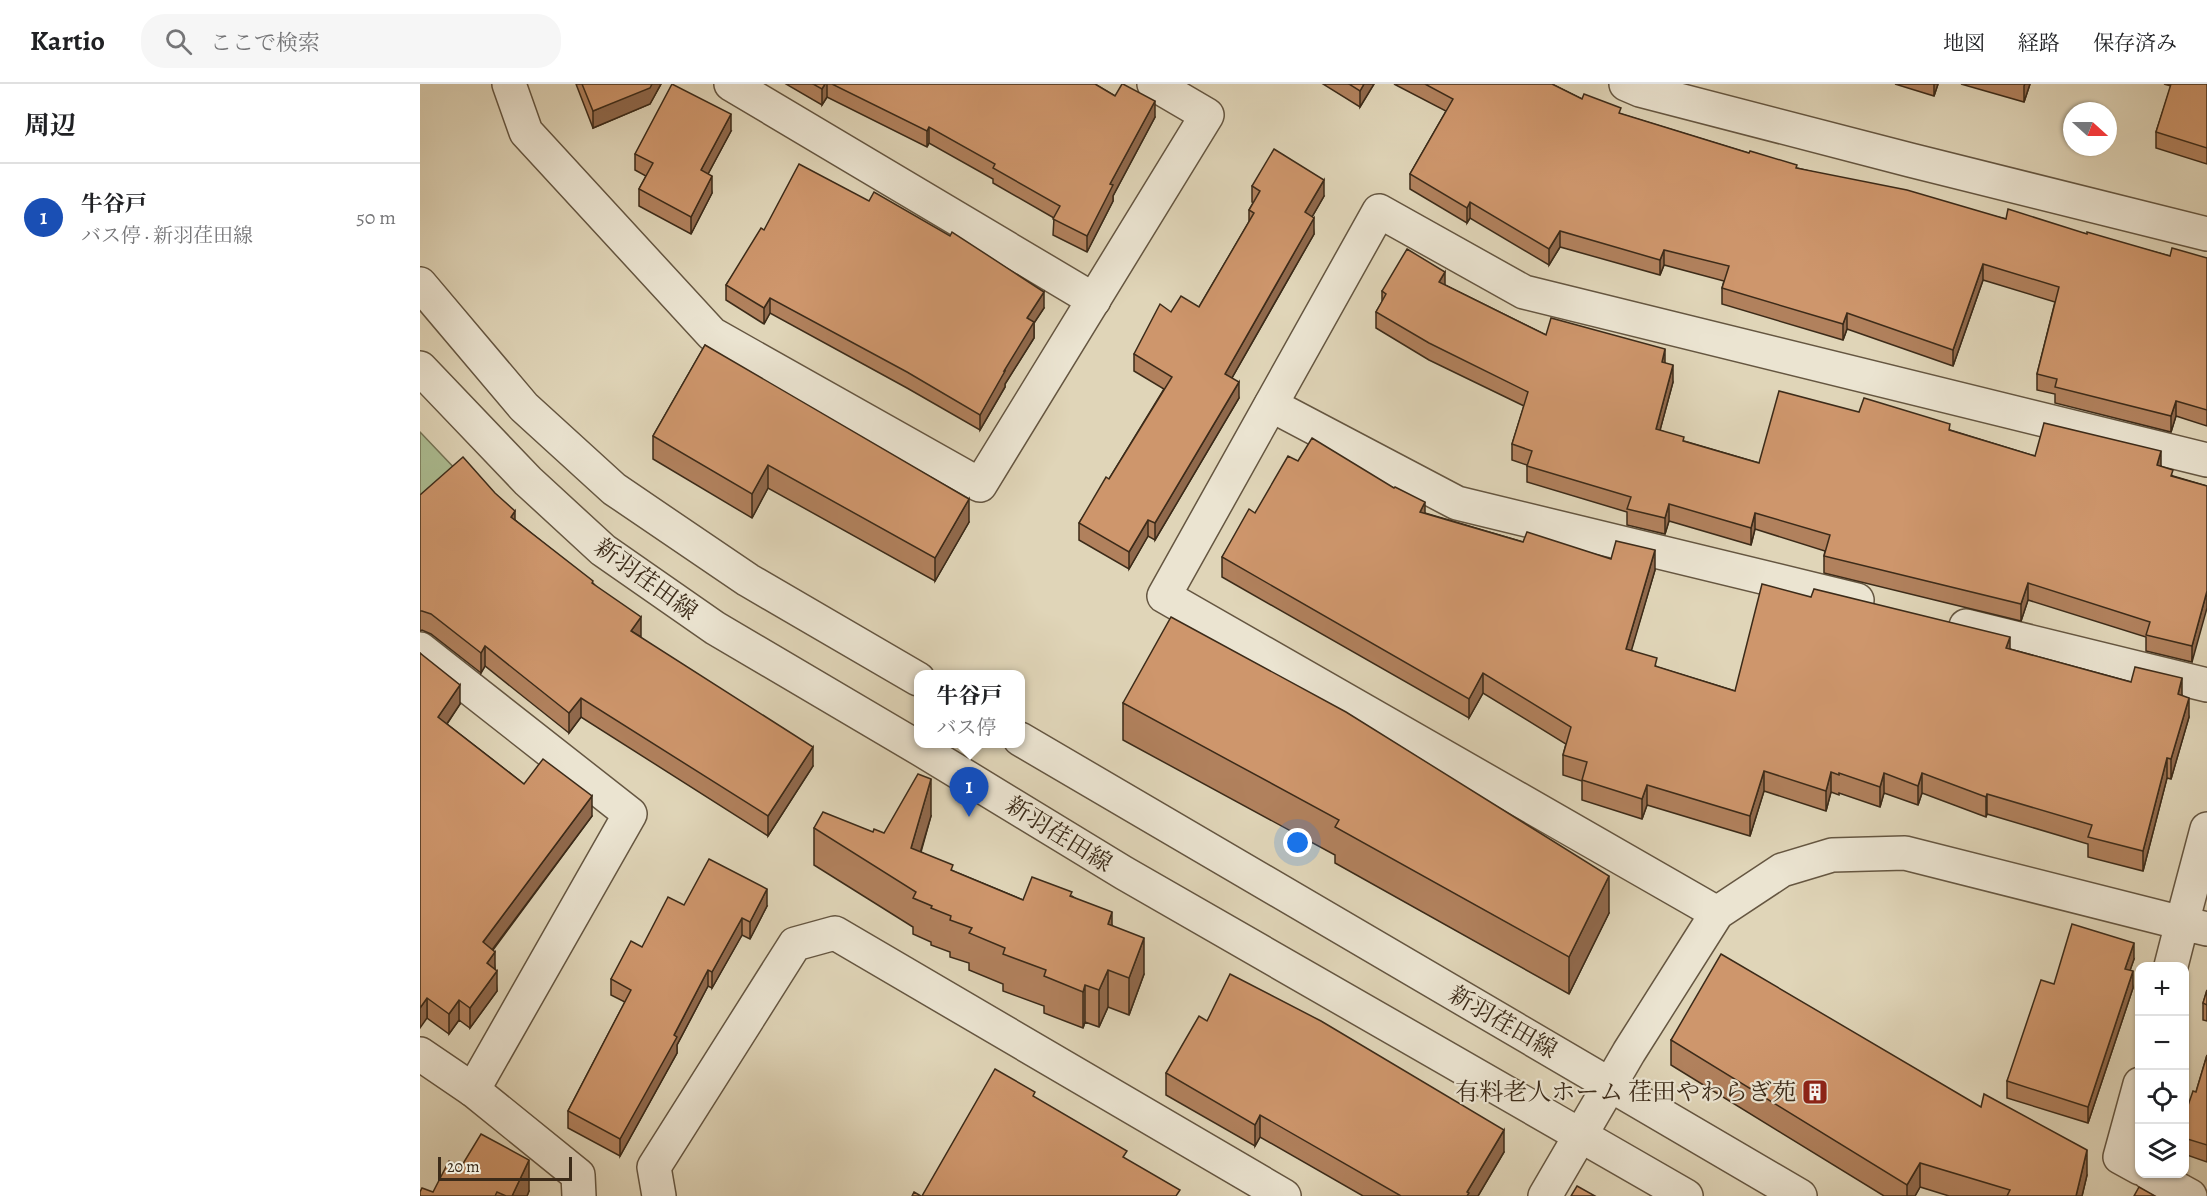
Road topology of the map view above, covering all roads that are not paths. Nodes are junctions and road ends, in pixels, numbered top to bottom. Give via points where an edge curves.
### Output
1 (509, 84) edge
2 (732, 84) edge
3 (1154, 84) edge
4 (1626, 84) edge
5 (2207, 234) edge
6 (420, 284) edge
7 (1094, 300) junction
8 (420, 368) edge
9 (1271, 405) junction
10 (2207, 460) edge
11 (1884, 607) edge
12 (1942, 621) edge
13 (420, 649) edge
14 (914, 677) edge
15 (2207, 685) edge
16 (1025, 742) edge
17 (914, 745) edge
18 (919, 748) edge
19 (2207, 829) edge
20 (1717, 913) junction
21 (2195, 926) edge
22 (2172, 962) edge
23 (420, 1054) edge
24 (1610, 1084) junction
25 (473, 1090) junction
26 (2135, 1099) edge
27 (1581, 1136) junction
28 (2135, 1166) edge
29 (2159, 1178) edge
30 (579, 1196) edge
31 (659, 1196) edge
32 (1284, 1196) edge
33 (1545, 1196) edge
34 (1686, 1196) edge
35 (1800, 1196) edge
36 (2190, 1196) edge

1 - 7 street via 526,132 712,334 980,485
2 - 7 street
3 - 7 street via 1207,115
4 - 5 street via 1768,124
6 - 14 street via 524,407 614,489 748,580
8 - 17 street, 新羽荏田線 via 528,481 603,550 715,628
9 - 10 street via 1379,211 1524,292
9 - 11 street via 1458,503
9 - 20 street via 1164,596
12 - 15 street
13 - 25 street via 630,814
16 - 24 street, 新羽荏田線
18 - 27 street, 新羽荏田線 via 1124,873
19 - 21 street
20 - 21 street via 1782,870 1832,855 1905,852
20 - 24 street
21 - 22 street
23 - 25 street
24 - 27 street
24 - 35 street, 新羽荏田線
25 - 30 street via 578,1175
26 - 28 street via 2120,1157
27 - 33 street
27 - 34 street, 新羽荏田線
29 - 36 street
31 - 32 street via 654,1167 795,944 835,933

